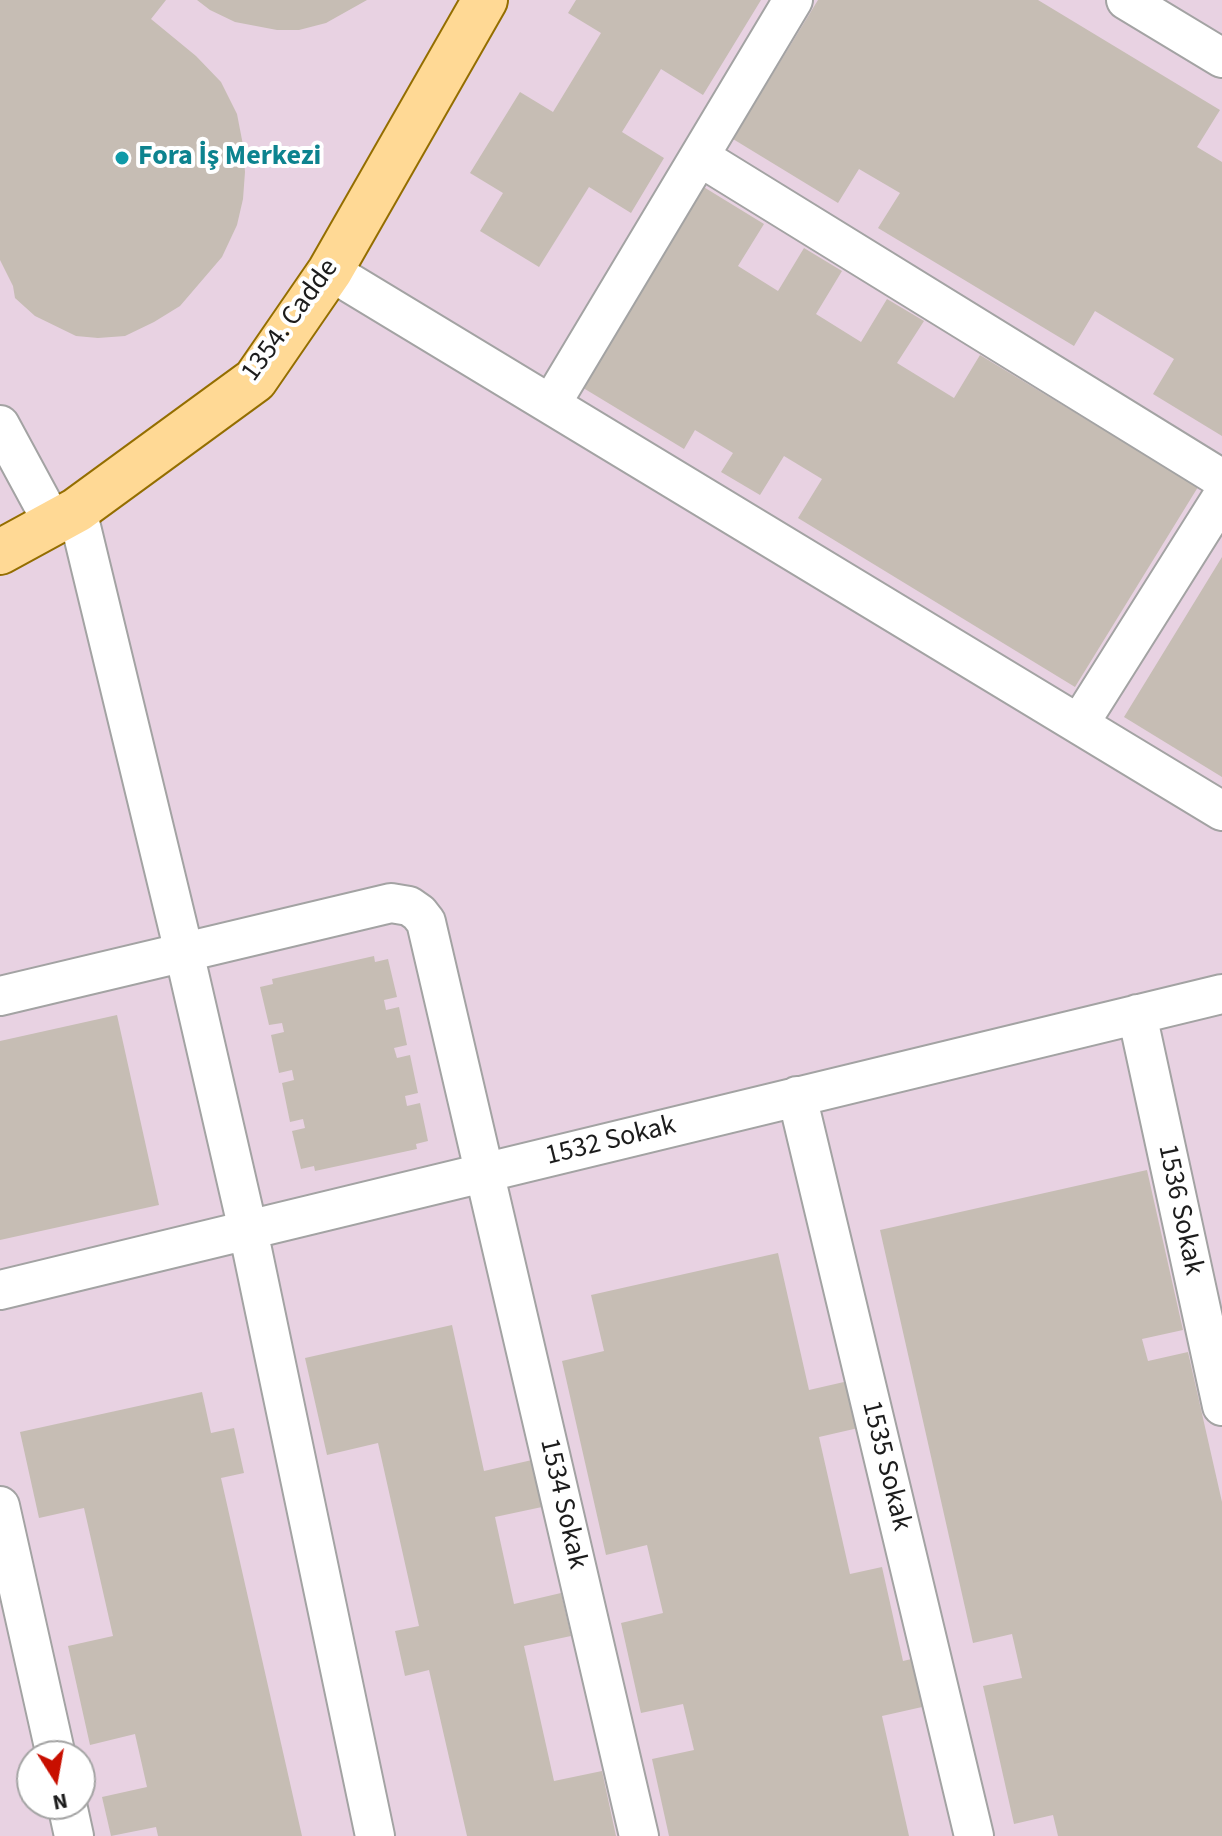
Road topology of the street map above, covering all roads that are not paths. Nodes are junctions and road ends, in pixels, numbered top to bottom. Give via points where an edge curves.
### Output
1 (485, 0) edge
2 (793, 0) edge
3 (1126, 0) edge
4 (1222, 58) edge
5 (700, 157) junction
6 (330, 271) junction
7 (551, 404) junction
8 (0, 425) edge
9 (1222, 479) edge
10 (1222, 497) edge
11 (65, 516) junction
12 (0, 552) edge
13 (1079, 724) junction
14 (1222, 811) edge
15 (184, 952) junction
16 (1222, 994) edge
17 (0, 996) edge
18 (1137, 1014) junction
19 (797, 1096) junction
20 (486, 1173) junction
21 (248, 1230) junction
22 (0, 1290) edge
23 (1222, 1406) edge
24 (0, 1506) edge
25 (52, 1740) edge
26 (375, 1836) edge
27 (639, 1836) edge
28 (974, 1836) edge

1 - 6 main road, 1354. Cadde
2 - 5 street
3 - 4 street
5 - 7 street
5 - 9 street
6 - 7 street
6 - 11 main road, 1354. Cadde via 255,380
7 - 13 street
8 - 11 street
10 - 13 street
11 - 12 main road, 1354. Cadde
11 - 15 street
13 - 14 street
15 - 17 street
15 - 20 street, 1534 Sokak via 391,903 419,913 430,933
15 - 21 street
16 - 18 street, 1532 Sokak
18 - 19 street, 1532 Sokak
18 - 23 street, 1536 Sokak
19 - 20 street, 1532 Sokak
19 - 28 street, 1535 Sokak
20 - 21 street, 1532 Sokak
20 - 27 street, 1534 Sokak
21 - 22 street, 1532 Sokak
21 - 26 street
24 - 25 street

